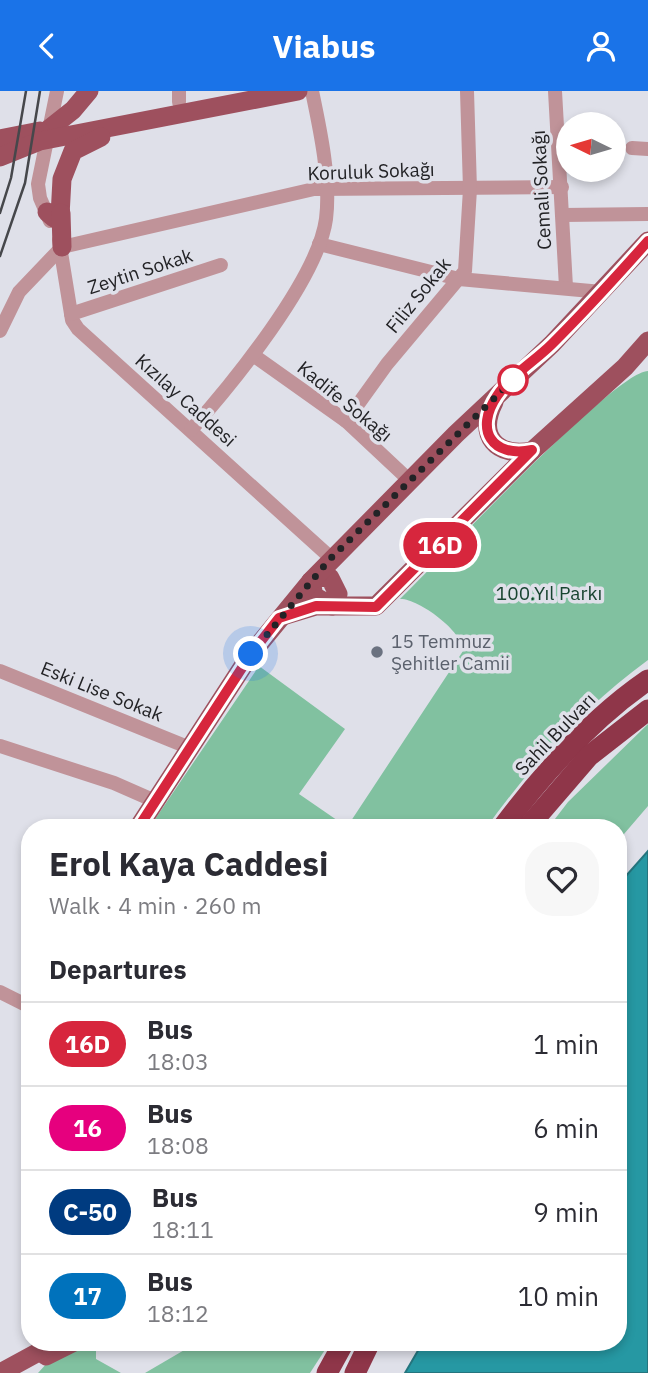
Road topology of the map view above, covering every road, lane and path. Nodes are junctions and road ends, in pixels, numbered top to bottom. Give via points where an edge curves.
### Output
1 (57, 91) edge
2 (89, 91) edge
3 (233, 91) edge
4 (312, 91) edge
5 (467, 91) edge
6 (555, 91) edge
7 (286, 92) edge
8 (178, 103) edge
9 (71, 124) junction
10 (3, 146) edge
11 (632, 148) dead end
12 (648, 149) edge
13 (562, 187) junction
14 (325, 188) junction
15 (470, 189) junction
16 (54, 213) junction
17 (648, 214) edge
18 (563, 215) junction
19 (648, 240) edge
20 (319, 244) junction
21 (62, 247) junction
22 (221, 265) dead end
23 (458, 279) junction
24 (566, 287) junction
25 (602, 292) junction
26 (71, 314) junction
27 (0, 331) edge
28 (648, 341) edge
29 (253, 355) junction
30 (648, 356) edge
31 (625, 367) junction
32 (648, 367) edge
33 (497, 395) junction
34 (346, 421) junction
35 (191, 430) junction
36 (532, 450) junction
37 (409, 480) junction
38 (331, 558) junction
39 (311, 581) junction
40 (332, 606) junction
41 (279, 618) junction
42 (0, 671) edge
43 (646, 680) edge
44 (648, 710) edge
45 (0, 746) edge
46 (190, 748) junction
47 (155, 801) junction
48 (144, 819) edge
49 (510, 819) edge
50 (535, 819) edge
51 (0, 992) edge
52 (21, 1002) edge
53 (40, 1351) edge
54 (56, 1351) edge
55 (339, 1351) edge
56 (366, 1351) edge
57 (0, 1373) edge
58 (23, 1373) edge
59 (327, 1373) edge
60 (355, 1373) edge

1 - 16 street via 38,184
2 - 9 main road
3 - 8 main road
4 - 14 street
5 - 15 street, Filiz Sokak
6 - 13 street, Cemali Sokağı
7 - 8 main road
8 - 9 main road
8 - 16 main road via 73,151
9 - 10 main road
9 - 10 main road via 40,141
11 - 12 street
13 - 15 street, Koruluk Sokağı
13 - 18 street, Cemali Sokağı
14 - 15 street, Koruluk Sokağı
14 - 20 street via 326,222
14 - 21 street, Koruluk Sokağı
15 - 23 street, Filiz Sokak via 467,263
16 - 21 main road
17 - 18 street
18 - 24 street, Cemali Sokağı
19 - 25 main road
20 - 23 street
20 - 29 street via 284,310
21 - 26 street, Kızılay Caddesi
21 - 27 street via 12,301
22 - 26 street, Zeytin Sokak
23 - 24 street
23 - 34 street, Filiz Sokak
24 - 25 street
25 - 33 main road
26 - 35 street, Kızılay Caddesi via 78,329
28 - 31 main road
29 - 34 street, Kadife Sokağı
29 - 35 street
30 - 31 street
31 - 32 main road
31 - 36 main road
33 - 36 main road via 485,424 489,437 506,451
33 - 37 main road
34 - 37 street, Kadife Sokağı
35 - 38 street, Kızılay Caddesi
36 - 40 main road via 376,607
37 - 38 main road
38 - 39 main road
39 - 40 main road via 314,596
39 - 41 main road
40 - 41 main road via 307,608
41 - 46 main road
42 - 46 street, Eski Lise Sokak
43 - 49 highway, Sahil Bulvarı via 569,748
44 - 50 highway, Sahil Bulvarı via 589,756
45 - 47 street
46 - 47 main road
47 - 48 main road
51 - 52 street
53 - 57 main road
54 - 58 main road
55 - 59 highway
56 - 60 highway

